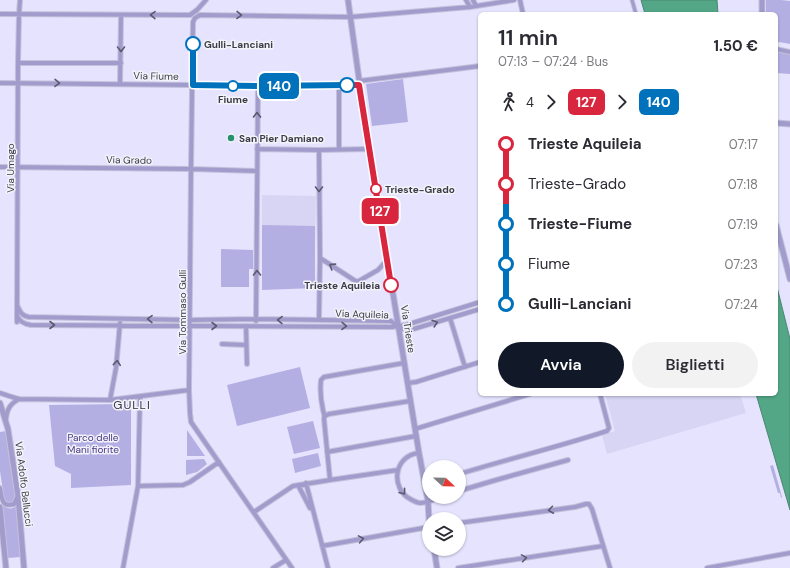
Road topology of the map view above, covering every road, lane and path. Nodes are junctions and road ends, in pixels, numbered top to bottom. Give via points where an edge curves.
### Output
1 (20, 0) edge
2 (206, 0) edge
3 (348, 0) edge
4 (466, 0) edge
5 (473, 0) edge
6 (514, 0) edge
7 (520, 0) edge
8 (632, 0) edge
9 (762, 0) edge
10 (202, 5) junction
11 (476, 6) junction
12 (470, 7) junction
13 (523, 12) edge
14 (635, 12) edge
15 (762, 12) edge
16 (0, 14) edge
17 (19, 14) junction
18 (121, 15) junction
19 (191, 15) junction
20 (209, 15) junction
21 (350, 16) junction
22 (193, 25) junction
23 (778, 49) edge
24 (790, 52) edge
25 (18, 63) junction
26 (120, 63) junction
27 (478, 66) edge
28 (0, 83) edge
29 (18, 83) junction
30 (359, 83) junction
31 (120, 84) junction
32 (193, 85) junction
33 (339, 85) junction
34 (258, 86) junction
35 (778, 123) edge
36 (790, 124) edge
37 (257, 149) junction
38 (339, 149) junction
39 (369, 149) junction
40 (319, 150) junction
41 (0, 167) edge
42 (18, 167) junction
43 (191, 169) junction
44 (257, 171) junction
45 (778, 233) edge
46 (320, 258) junction
47 (388, 260) junction
48 (790, 279) edge
49 (478, 303) edge
50 (17, 305) junction
51 (478, 310) edge
52 (17, 316) junction
53 (450, 318) junction
54 (120, 319) junction
55 (190, 320) junction
56 (256, 320) junction
57 (319, 320) junction
58 (17, 322) dead end
59 (120, 326) junction
60 (190, 326) junction
61 (246, 326) junction
62 (256, 326) junction
63 (398, 327) junction
64 (222, 344) dead end
65 (246, 345) junction
66 (478, 363) edge
67 (247, 364) dead end
68 (404, 364) junction
69 (465, 367) junction
70 (408, 383) junction
71 (189, 390) junction
72 (0, 393) edge
73 (523, 396) edge
74 (601, 396) edge
75 (140, 397) junction
76 (19, 399) junction
77 (110, 400) junction
78 (410, 401) junction
79 (0, 403) edge
80 (325, 416) junction
81 (6, 419) junction
82 (415, 429) junction
83 (416, 436) junction
84 (327, 452) junction
85 (419, 453) junction
86 (568, 460) dead end
87 (219, 462) junction
88 (422, 465) edge
89 (398, 470) junction
90 (466, 472) edge
91 (332, 480) junction
92 (306, 483) junction
93 (298, 485) junction
94 (138, 486) junction
95 (0, 488) edge
96 (466, 490) edge
97 (18, 496) junction
98 (422, 502) edge
99 (0, 507) edge
100 (254, 512) junction
101 (313, 513) junction
102 (1, 518) edge
103 (466, 522) edge
104 (422, 528) edge
105 (322, 546) junction
106 (603, 546) junction
107 (790, 553) edge
108 (435, 556) edge
109 (286, 560) junction
110 (6, 568) edge
111 (24, 568) edge
112 (123, 568) edge
113 (273, 568) edge
114 (292, 568) edge
115 (328, 568) edge
116 (437, 568) edge
117 (458, 568) edge
118 (610, 568) edge
119 (707, 568) edge

1 - 17 street, Via Umago
2 - 10 street
3 - 21 street, Via Trieste
4 - 12 street
5 - 11 street
6 - 11 street
7 - 13 street
8 - 14 street
9 - 15 street
10 - 19 street
10 - 20 street via 202,10
11 - 12 street
12 - 21 street
16 - 17 street
17 - 18 street
17 - 25 street, Via Umago
19 -> 18 street
18 -> 26 street
19 - 22 street, Via Tommaso Gulli
20 -> 21 street
20 - 22 street via 195,18
21 - 30 street, Via Trieste
22 - 32 street, Via Tommaso Gulli
23 - 24 street
25 - 26 street
25 - 29 street, Via Umago
26 - 31 street
27 - 30 street, Via Fiume
28 - 29 street, Via Fiume
29 -> 31 street, Via Fiume
29 - 42 street, Via Umago
30 - 33 street, Via Fiume
30 - 39 street, Via Trieste
31 - 32 street, Via Fiume
32 - 34 street, Via Fiume
32 - 43 street, Via Tommaso Gulli
33 - 34 street, Via Fiume
33 - 38 street
37 -> 34 street
35 - 36 street
37 - 40 street
37 - 44 street
38 - 39 street
38 - 40 street
39 - 47 street, Via Trieste
40 -> 46 street
41 - 42 street, Via Grado
42 - 43 street, Via Grado
42 - 50 street, Via Umago
43 - 44 street, Via Grado
43 - 55 street, Via Tommaso Gulli
56 -> 44 street
45 - 48 street
47 -> 46 street via 378,270 357,282
46 - 57 street
47 - 63 street, Via Trieste
49 - 63 street
50 - 52 street, Via Umago
50 - 54 street, Via Aquileia via 22,314 29,317
51 - 53 street
52 - 58 street, Via Umago
52 -> 59 street, Via Aquileia via 27,325
63 -> 53 street via 407,331
53 - 69 street
55 -> 54 street, Via Aquileia
54 - 59 street
55 - 56 street, Via Aquileia
55 - 60 street, Via Tommaso Gulli
57 -> 56 street, Via Aquileia
56 - 62 street
57 - 63 street, Via Aquileia via 391,321
59 - 60 street, Via Aquileia
77 -> 59 street
60 -> 61 street, Via Aquileia
60 - 71 street, Via Tommaso Gulli
61 - 62 street, Via Aquileia
61 - 65 street
62 -> 63 street, Via Aquileia
63 - 68 street, Via Trieste
64 - 65 street
65 - 67 street
66 - 69 street
68 - 70 street, Via Trieste
68 - 80 street via 324,377 320,384
69 - 70 street
70 - 78 street, Via Trieste
71 - 75 street
71 - 87 street, Via Tommaso Gulli via 191,422
72 - 76 street
73 - 82 street
74 - 90 street via 609,428 607,431
75 - 77 street
75 - 94 street
76 - 77 street
76 - 81 street via 8,408
78 - 80 street
78 - 82 street, Via Trieste
79 - 81 street, Via Adolfo Bellucci
80 - 84 street
81 - 97 street, Via Adolfo Bellucci
82 - 83 street, Via Trieste
83 - 84 street
83 - 85 street, Via Trieste
84 - 91 street
85 - 88 street, Via Trieste
85 - 89 street via 403,460
86 - 96 street
87 - 94 street via 183,485
87 - 100 street, Via Tommaso Gulli
89 - 91 street
89 -> 98 street via 398,485 403,494 407,498
91 - 92 street
92 - 93 street
92 - 101 street
93 - 100 street
93 - 101 street
94 - 112 street
95 - 97 street via 2,500 6,504 14,504
97 - 111 street, Via Adolfo Bellucci
99 - 102 street
100 - 109 street, Via Tommaso Gulli
101 - 105 street
102 - 110 street
106 -> 103 street via 589,504
105 -> 104 street
105 - 115 street
117 -> 106 street
106 - 118 street
107 - 119 street
108 - 116 street
109 - 113 street
109 - 114 street, Via Tommaso Gulli

